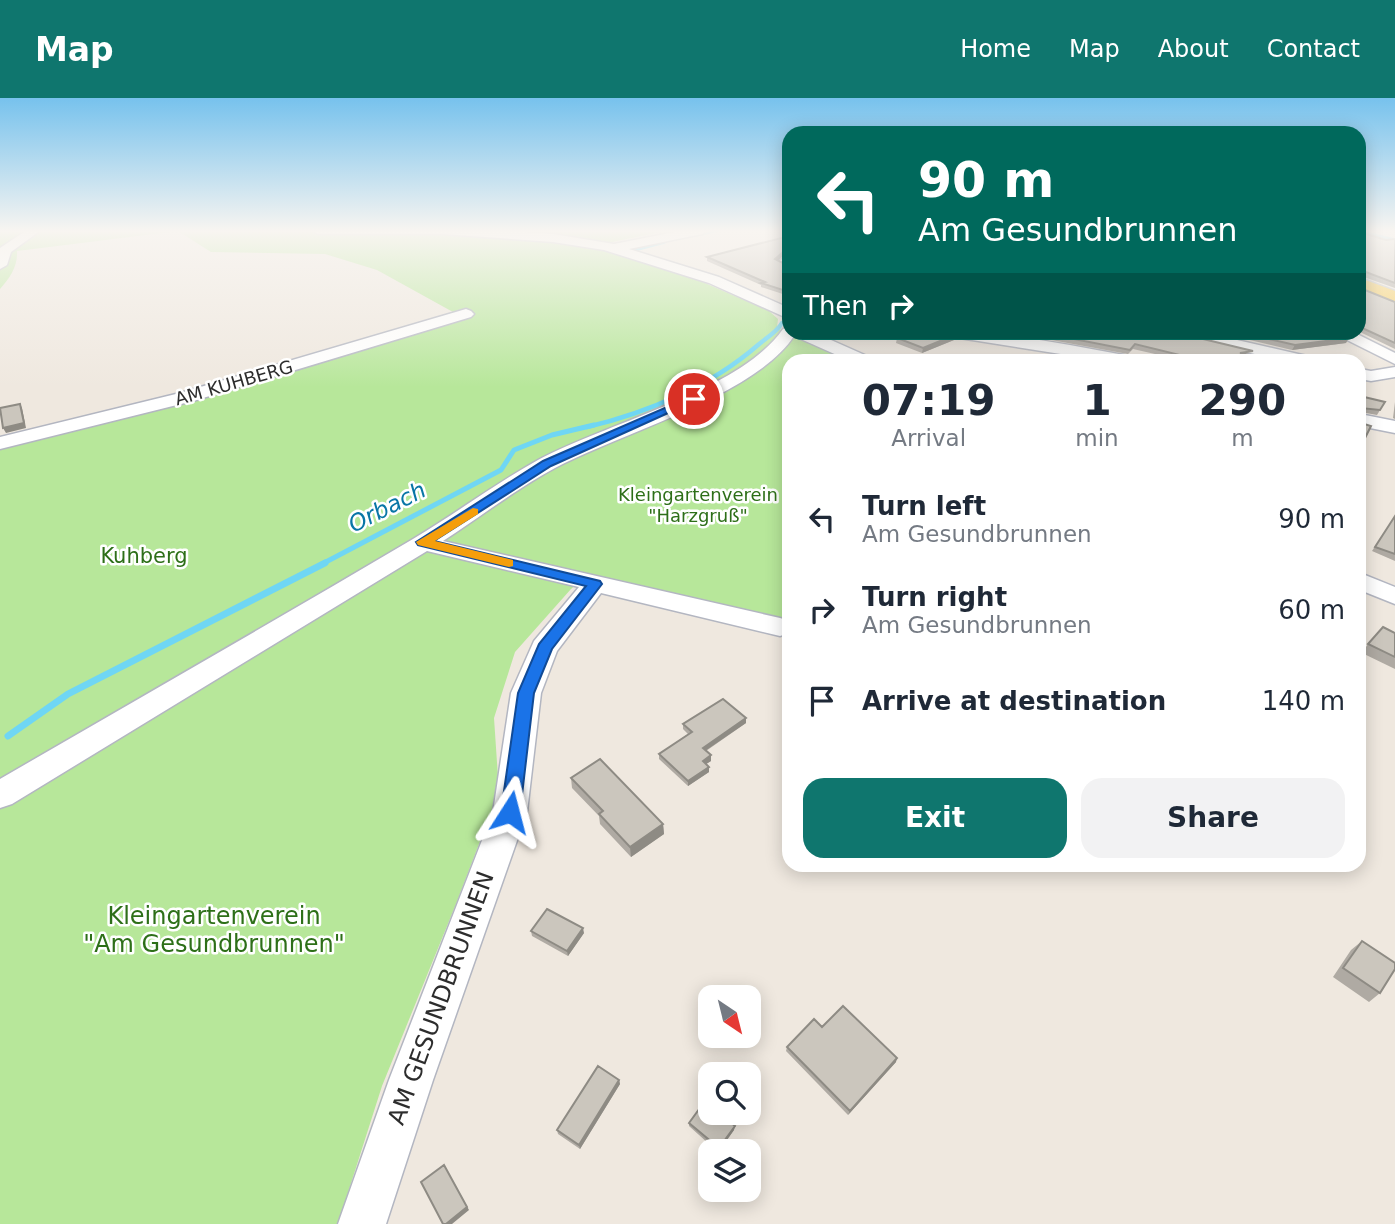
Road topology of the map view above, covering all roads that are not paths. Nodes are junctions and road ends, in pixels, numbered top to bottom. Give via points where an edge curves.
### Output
1 (720, 283) edge
2 (1366, 286) edge
3 (1395, 298) edge
4 (782, 311) edge
5 (466, 314) dead end
6 (783, 340) edge
7 (817, 340) edge
8 (1011, 340) edge
9 (1213, 340) edge
10 (1356, 340) edge
11 (848, 354) edge
12 (1092, 354) edge
13 (1275, 354) edge
14 (1395, 359) edge
15 (1395, 372) edge
16 (1366, 375) edge
17 (1366, 421) edge
18 (1395, 427) edge
19 (0, 443) edge
20 (423, 542) junction
21 (595, 584) junction
22 (1366, 584) edge
23 (1395, 596) edge
24 (780, 627) dead end
25 (0, 795) edge
26 (362, 1224) edge

1 - 4 street
2 - 3 main road
5 - 19 street, AM KUHBERG via 186,397
6 - 20 street via 753,368 547,464
7 - 11 street
8 - 12 street
9 - 13 street
10 - 14 street
15 - 16 street
17 - 18 street
20 - 21 street
20 - 25 street
21 - 24 street
21 - 26 street, AM GESUNDBRUNNEN via 544,648 526,693 510,812
22 - 23 street

